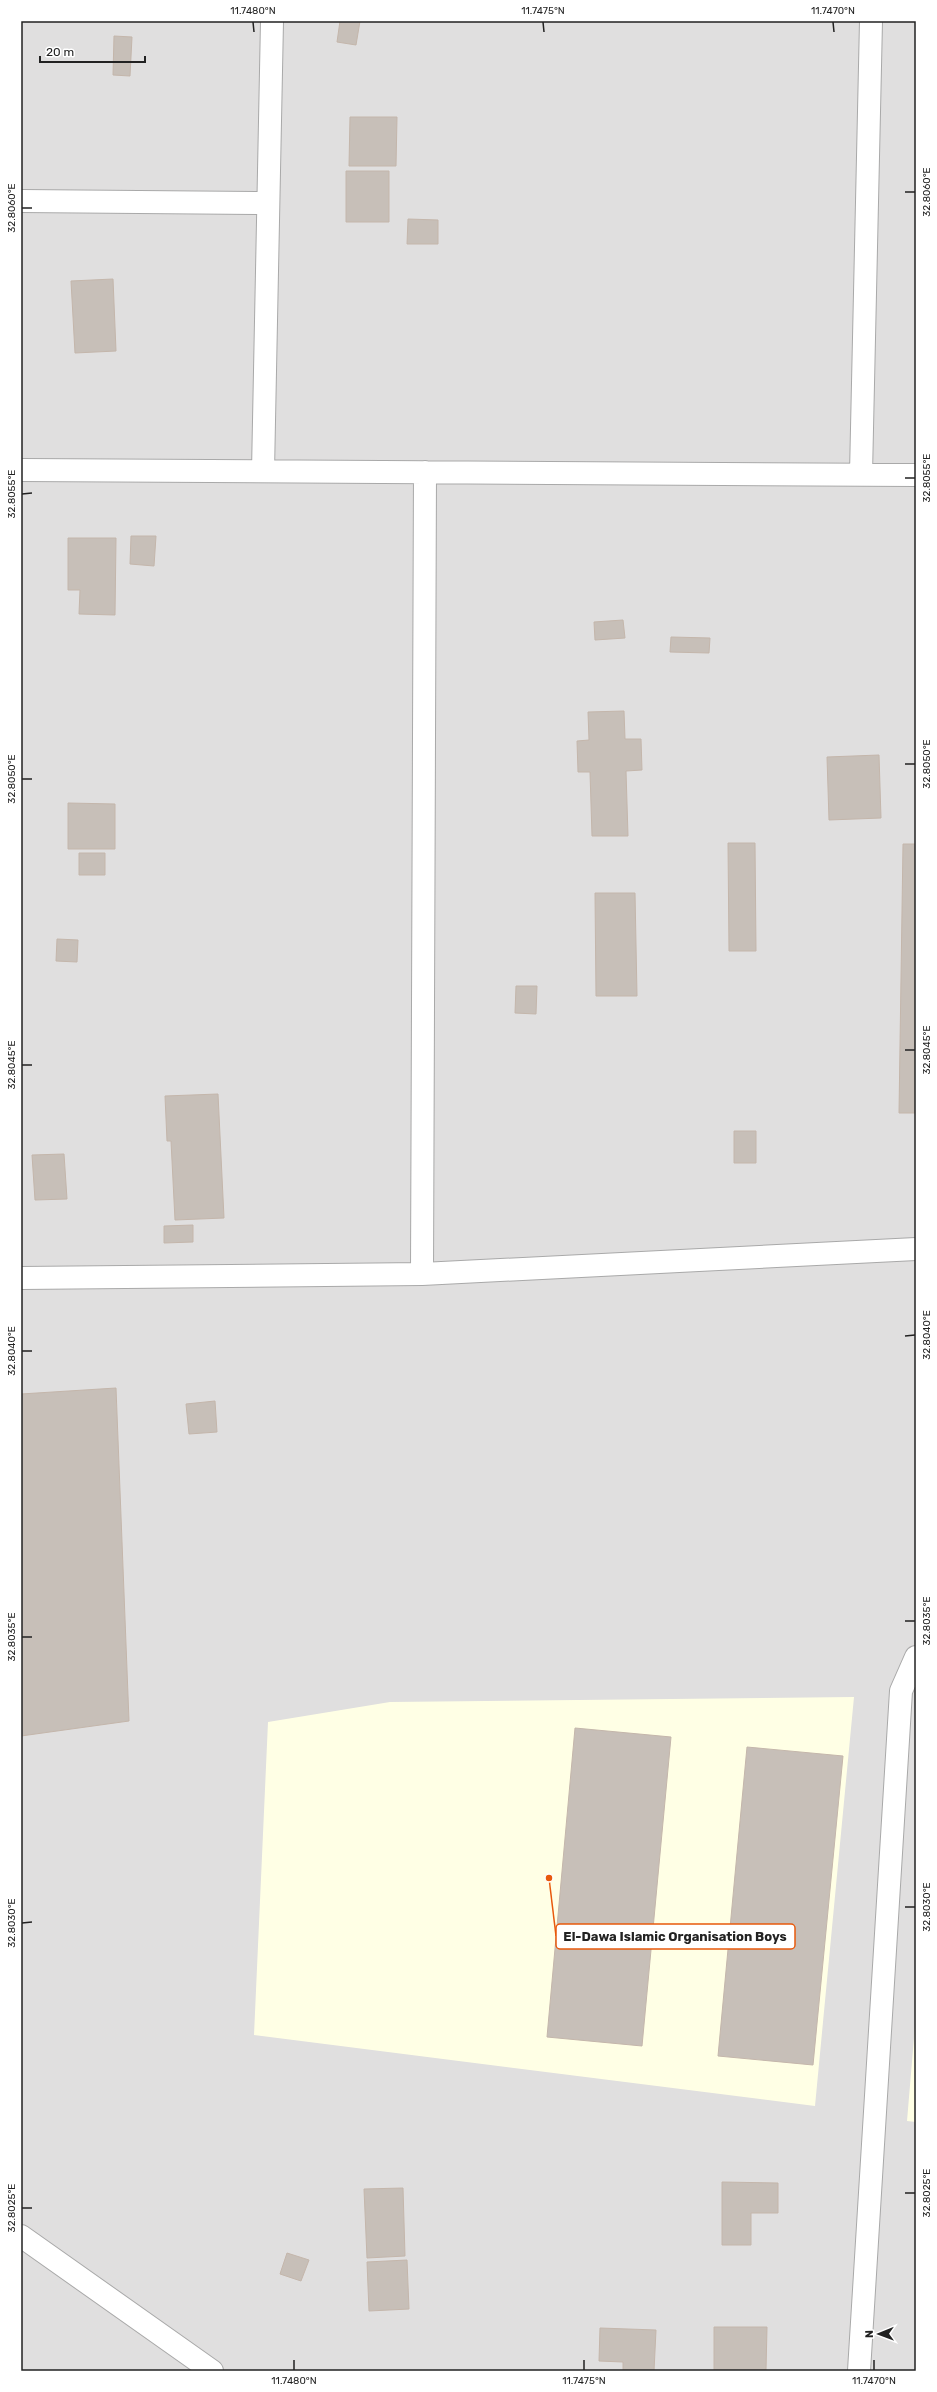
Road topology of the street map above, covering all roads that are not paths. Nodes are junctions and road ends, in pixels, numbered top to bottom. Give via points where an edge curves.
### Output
1 (272, 21) edge
2 (871, 21) edge
3 (21, 201) edge
4 (268, 203) junction
5 (21, 470) edge
6 (263, 471) junction
7 (425, 472) junction
8 (861, 474) junction
9 (916, 475) edge
10 (916, 1249) edge
11 (422, 1274) junction
12 (21, 1278) edge
13 (916, 1657) edge
14 (21, 2236) edge
15 (212, 2371) edge
16 (858, 2371) edge

1 - 4 street
2 - 8 street
3 - 4 street
4 - 6 street
5 - 6 street
6 - 7 street
7 - 8 street
7 - 11 street
8 - 9 street
10 - 11 street
11 - 12 street
13 - 16 street via 901,1691
14 - 15 street

